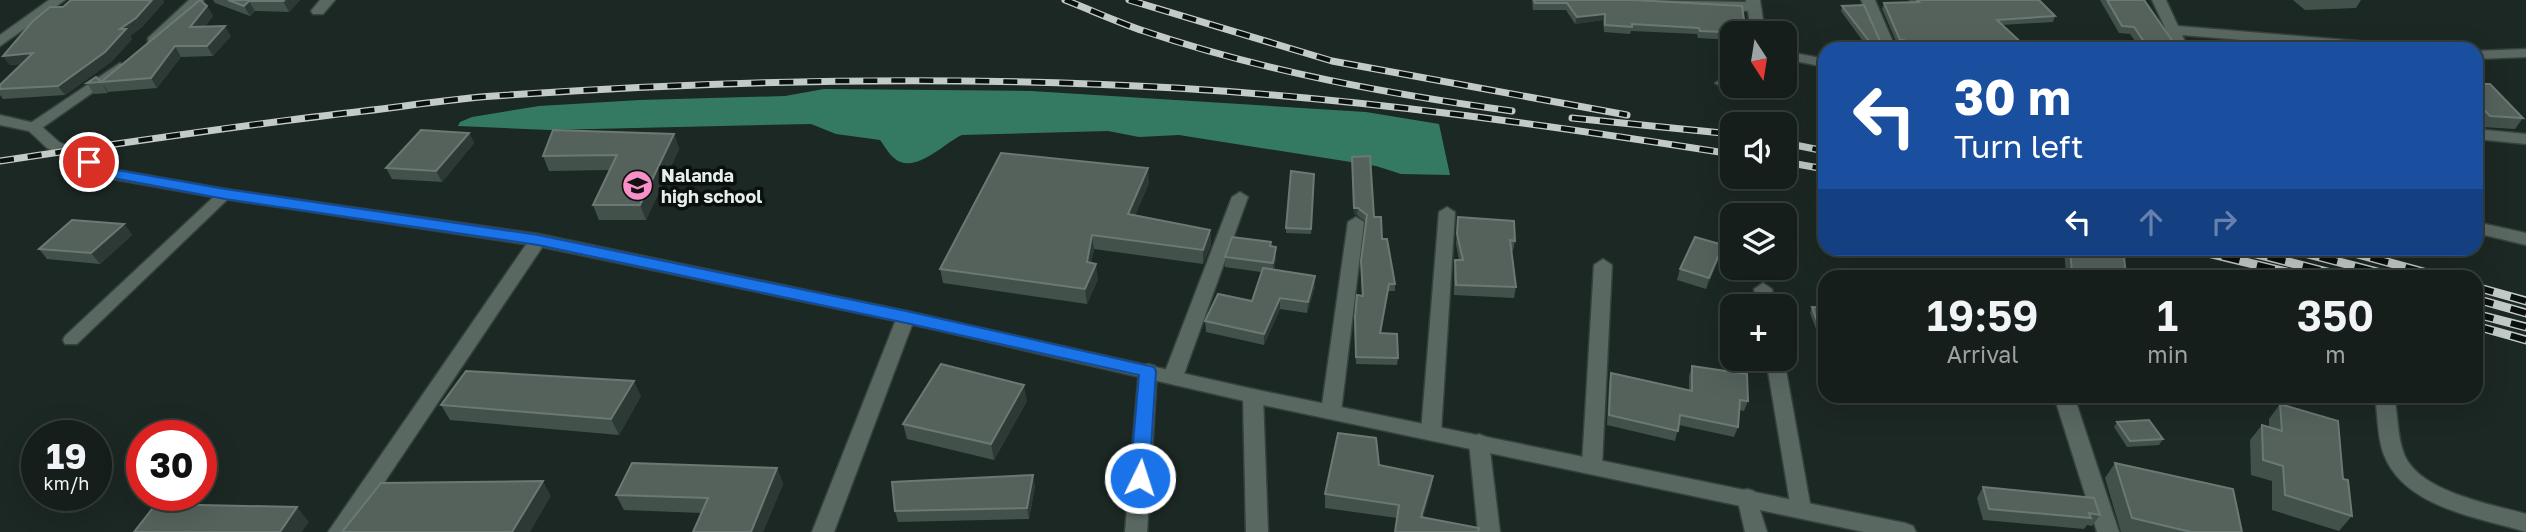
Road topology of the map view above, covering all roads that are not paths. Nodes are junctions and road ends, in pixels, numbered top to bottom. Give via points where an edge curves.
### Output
1 (58, 0) edge
2 (197, 0) edge
3 (1634, 0) edge
4 (1868, 0) edge
5 (2160, 0) edge
6 (1754, 3) edge
7 (1756, 21) edge
8 (2175, 30) junction
9 (0, 42) edge
10 (1886, 42) edge
11 (2179, 42) edge
12 (2320, 42) edge
13 (2526, 53) edge
14 (2483, 55) edge
15 (1797, 57) edge
16 (1818, 62) edge
17 (0, 120) edge
18 (34, 127) junction
19 (2483, 135) edge
20 (2526, 139) edge
21 (225, 194) junction
22 (1240, 197) dead end
23 (1447, 212) dead end
24 (1356, 222) dead end
25 (2483, 229) edge
26 (2526, 239) edge
27 (538, 240) junction
28 (1603, 265) dead end
29 (906, 317) junction
30 (71, 340) dead end
31 (1148, 371) junction
32 (1777, 371) edge
33 (1172, 377) junction
34 (1253, 396) junction
35 (2066, 403) edge
36 (2386, 403) edge
37 (1331, 412) junction
38 (1431, 432) junction
39 (1479, 442) junction
40 (1592, 466) junction
41 (1747, 497) junction
42 (1801, 509) junction
43 (2526, 523) edge
44 (339, 532) edge
45 (823, 532) edge
46 (1136, 532) edge
47 (1257, 532) edge
48 (1489, 532) edge
49 (1756, 532) edge
50 (1905, 532) edge
51 (2108, 532) edge

1 - 9 street
2 - 18 street via 139,52
3 - 6 street
4 - 10 street
5 - 8 street
6 - 7 street
8 - 11 street
8 - 12 street
13 - 14 street
15 - 16 street
17 - 18 street
18 - 21 street via 53,145 113,174
19 - 20 street
21 - 27 street
21 - 30 lane
22 - 33 street
23 - 38 street
24 - 37 street
25 - 26 street
27 - 29 street
27 - 44 street
28 - 40 street
29 - 31 street
29 - 45 street
31 - 33 street
31 - 46 street
32 - 42 street
33 - 34 street
34 - 37 street
34 - 47 street
35 - 51 street
36 - 43 street via 2394,455 2410,481
37 - 38 street
38 - 39 street
39 - 40 street
39 - 48 street
40 - 41 street
41 - 42 street
41 - 49 street
42 - 50 street

